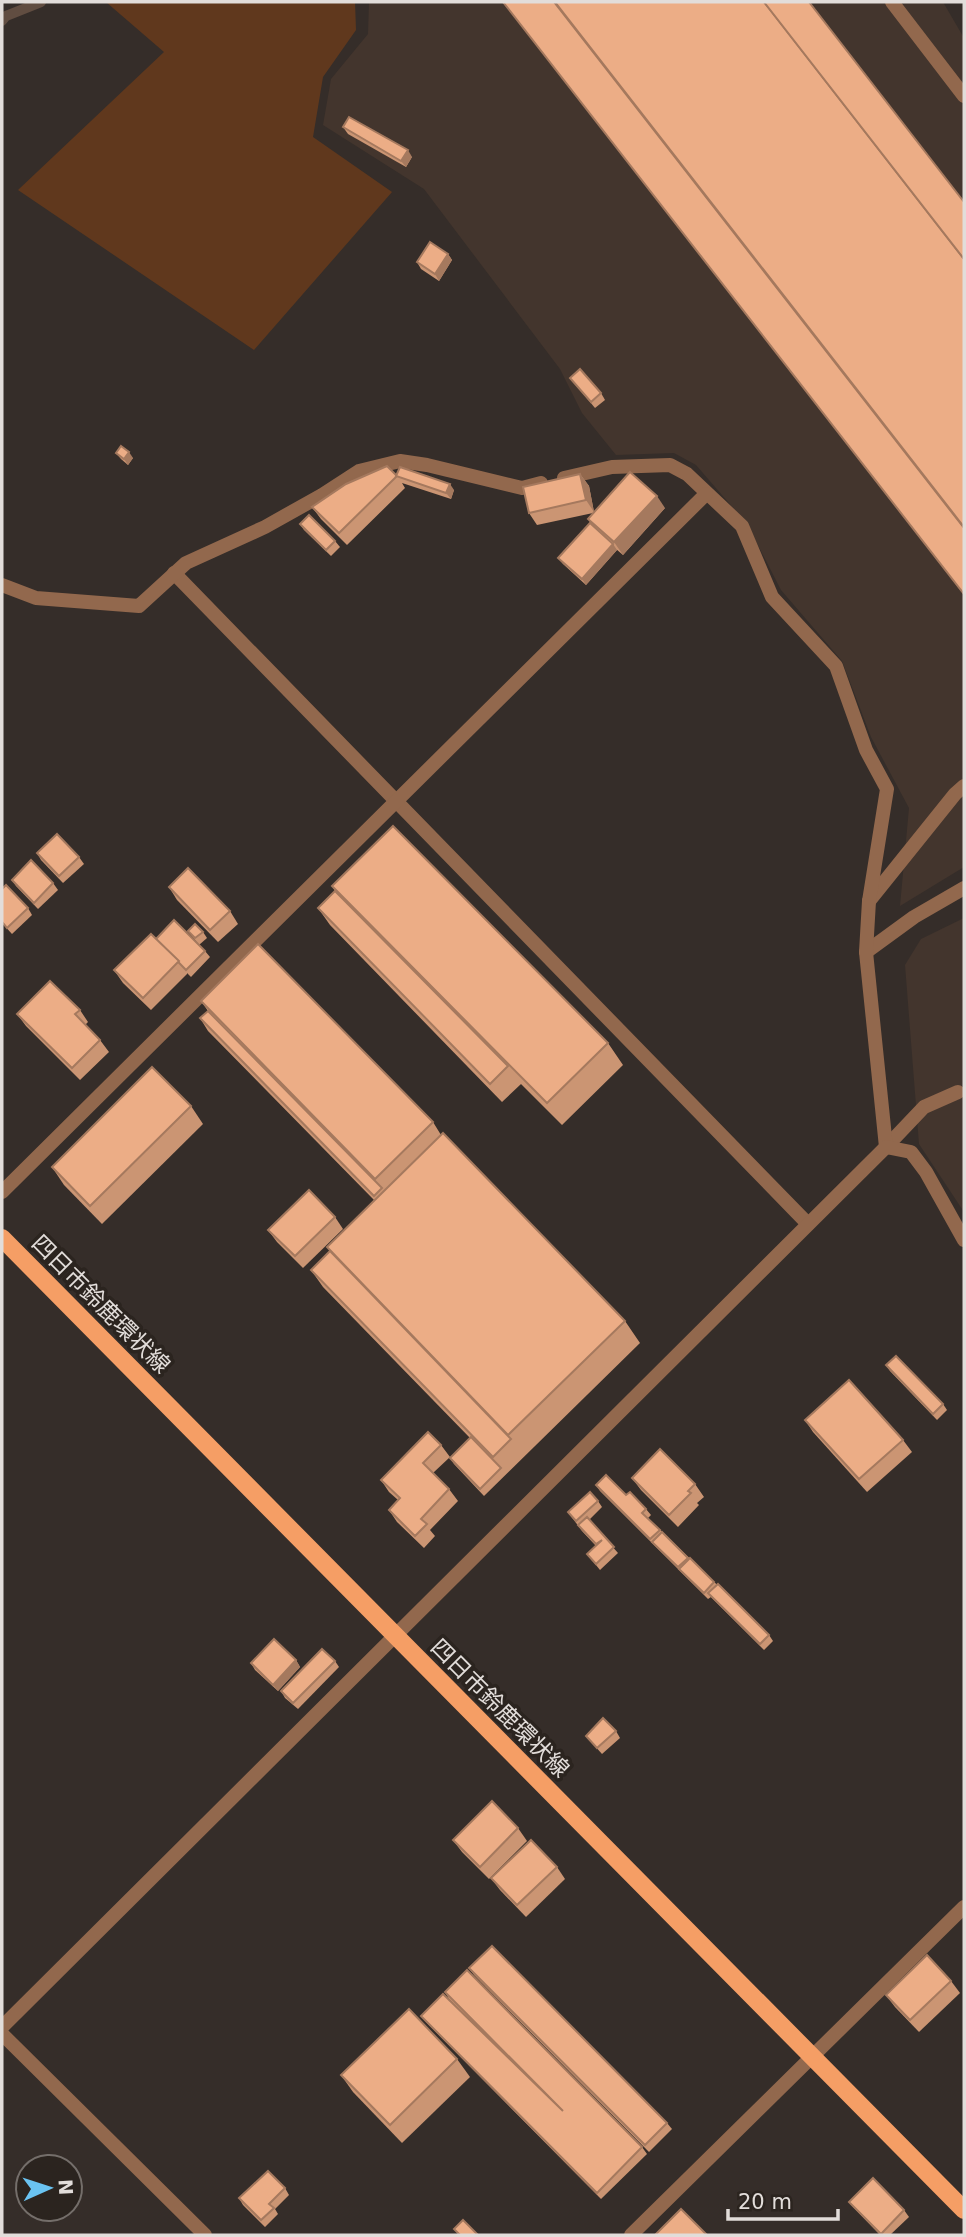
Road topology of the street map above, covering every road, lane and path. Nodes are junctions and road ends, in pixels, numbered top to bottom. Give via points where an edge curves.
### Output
1 (892, 2) edge
2 (964, 96) edge
3 (706, 494) junction
4 (174, 573) junction
5 (2, 585) edge
6 (964, 786) edge
7 (397, 801) junction
8 (964, 888) edge
9 (869, 901) junction
10 (866, 952) junction
11 (958, 1092) dead end
12 (886, 1147) junction
13 (2, 1192) edge
14 (808, 1224) junction
15 (2, 1238) edge
16 (964, 1240) edge
17 (394, 1636) junction
18 (964, 1907) edge
19 (2, 2027) edge
20 (2, 2034) edge
21 (812, 2059) junction
22 (964, 2210) edge
23 (205, 2235) edge
24 (631, 2235) edge

1 - 2 street
3 - 4 street via 687,474 670,466 612,467 522,488 400,461 359,471 300,508
3 - 7 street
3 - 9 street via 742,526 772,597 836,666 866,750 887,789
4 - 5 street via 139,606 36,598
4 - 7 street
6 - 9 street
7 - 13 street
7 - 14 street
8 - 10 street
9 - 10 street
10 - 12 street
11 - 12 street via 924,1107
12 - 14 street
12 - 16 street via 911,1152
14 - 17 street
15 - 17 main road, 四日市鈴鹿環状線
17 - 19 street
17 - 21 main road, 四日市鈴鹿環状線
18 - 21 street
20 - 23 street
21 - 22 main road, 四日市鈴鹿環状線
21 - 24 street

